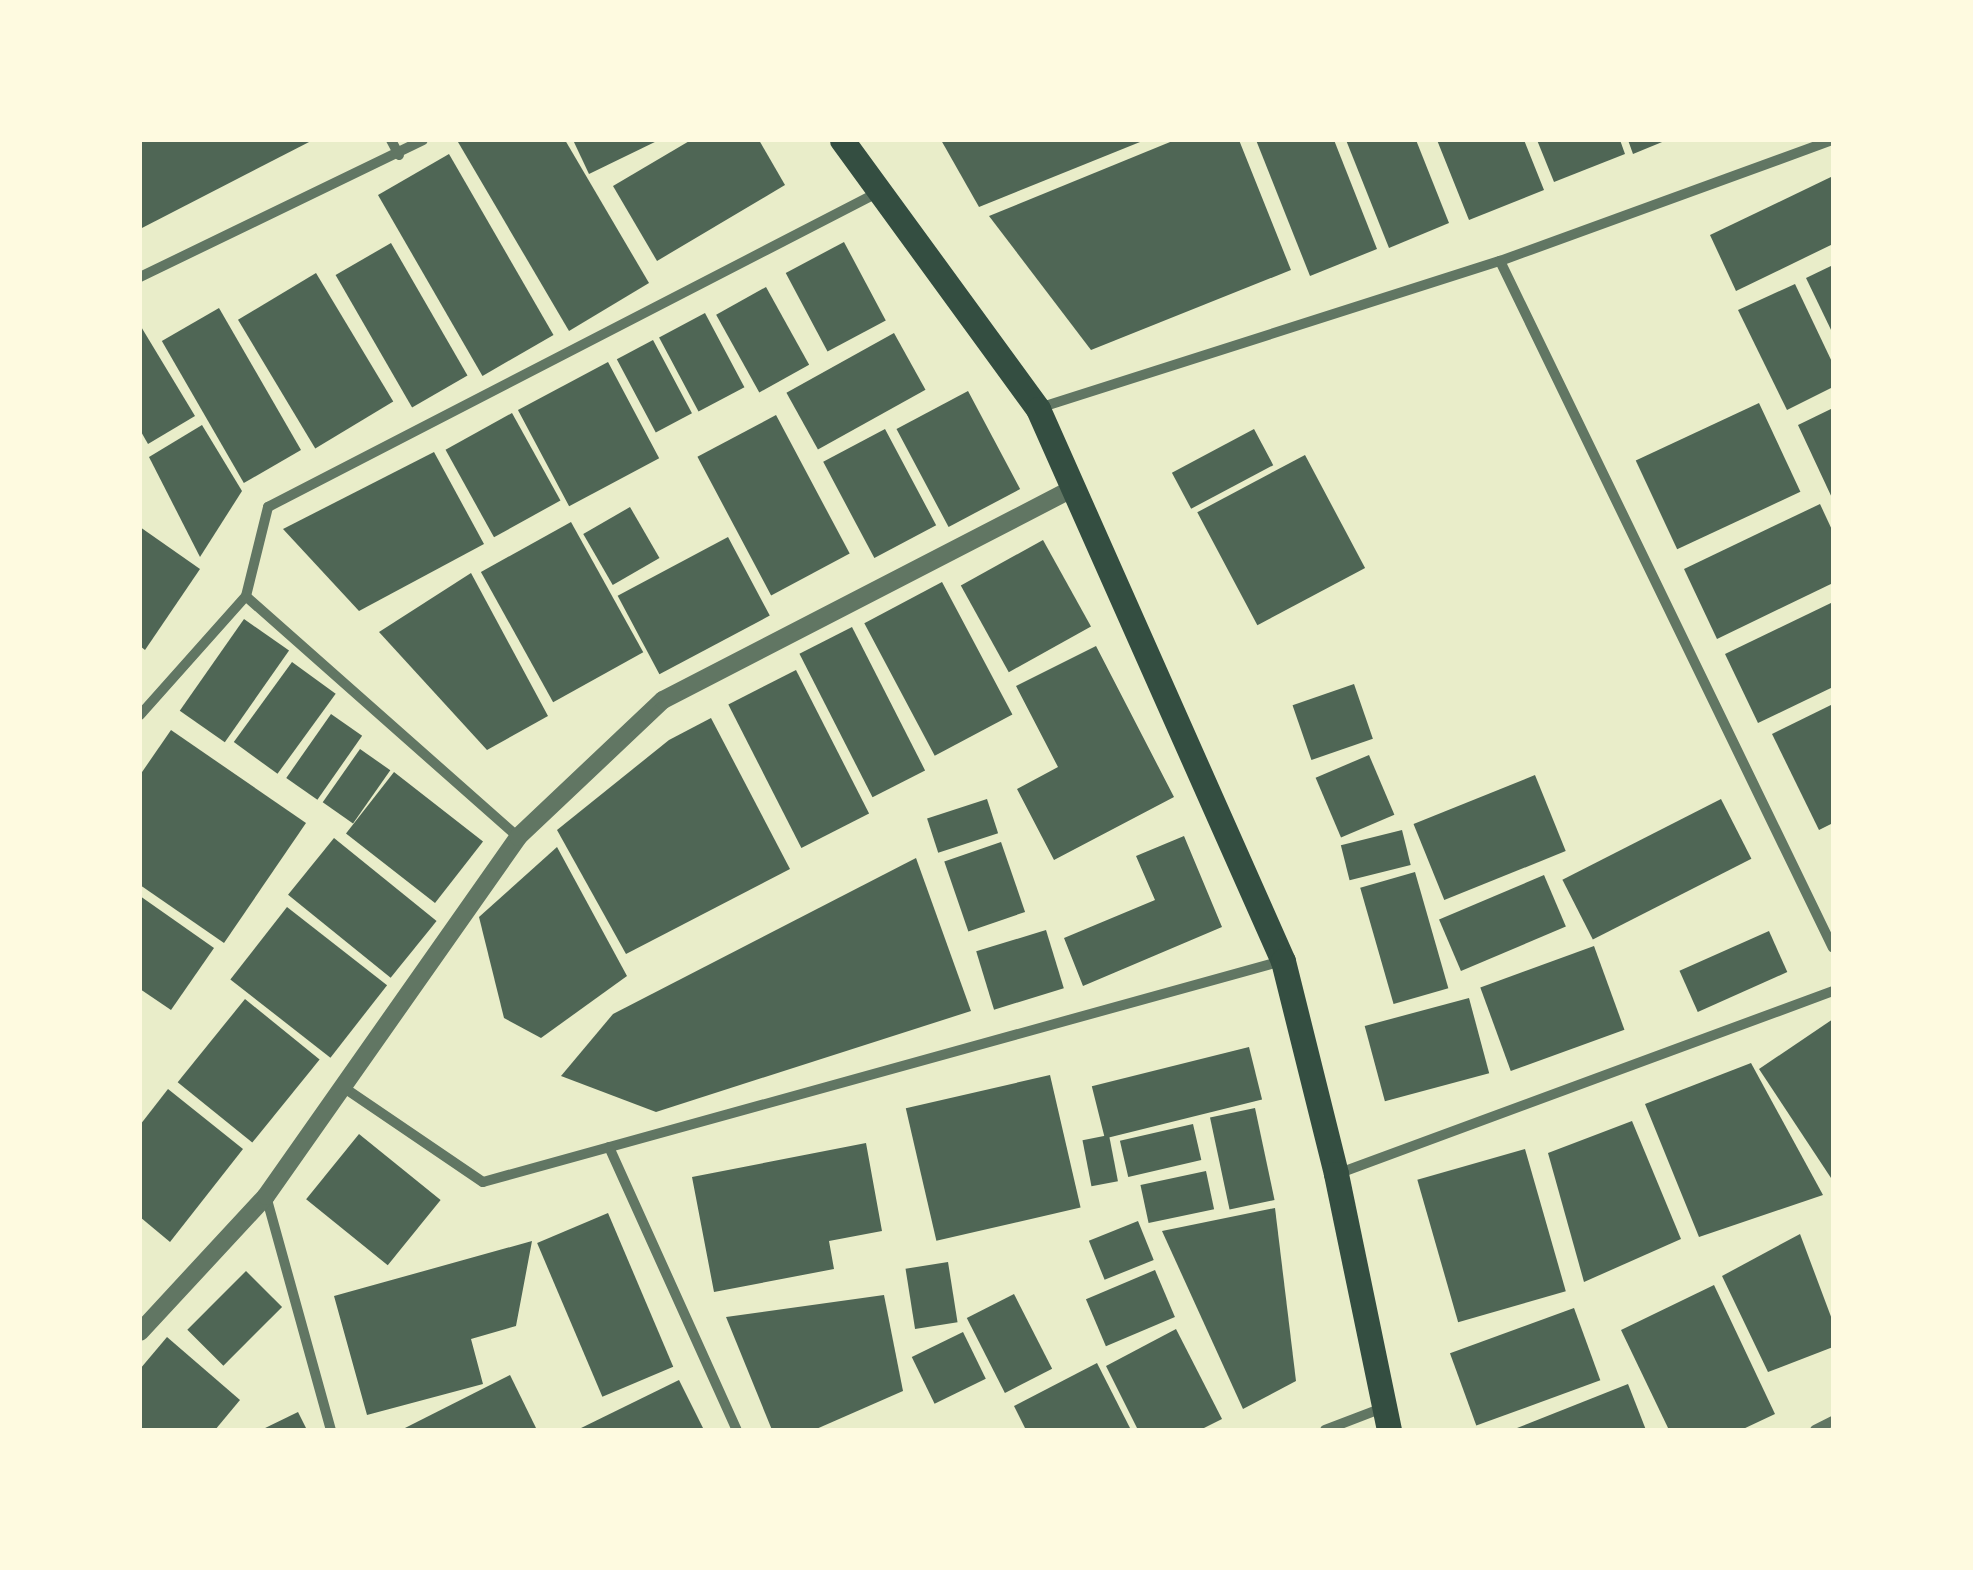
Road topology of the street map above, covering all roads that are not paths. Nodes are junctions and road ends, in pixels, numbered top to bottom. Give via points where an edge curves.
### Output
1 (391, 140) edge
2 (423, 140) edge
3 (842, 140) edge
4 (1833, 140) edge
5 (399, 155) junction
6 (877, 193) junction
7 (1500, 260) junction
8 (140, 277) edge
9 (1038, 409) junction
10 (1074, 488) junction
11 (246, 596) junction
12 (140, 715) edge
13 (518, 836) junction
14 (1833, 948) edge
15 (1283, 961) junction
16 (1833, 992) edge
17 (343, 1087) junction
18 (608, 1147) junction
19 (1336, 1174) junction
20 (266, 1196) junction
21 (140, 1332) edge
22 (1384, 1419) edge
23 (1833, 1422) edge
24 (331, 1430) edge
25 (737, 1430) edge
26 (1326, 1430) edge
27 (1815, 1430) edge

1 - 5 street
2 - 5 street
3 - 6 main road
4 - 7 street
5 - 8 street
6 - 9 main road
6 - 11 street via 268,507
7 - 9 street
7 - 14 street
9 - 10 main road
10 - 13 street via 663,700
10 - 15 main road
11 - 12 street
11 - 13 street
13 - 17 street
15 - 18 street
15 - 19 main road
16 - 19 street
17 - 18 street via 483,1182
17 - 20 street
18 - 25 street
19 - 22 main road
20 - 21 street
20 - 24 street
22 - 26 street
23 - 27 street

